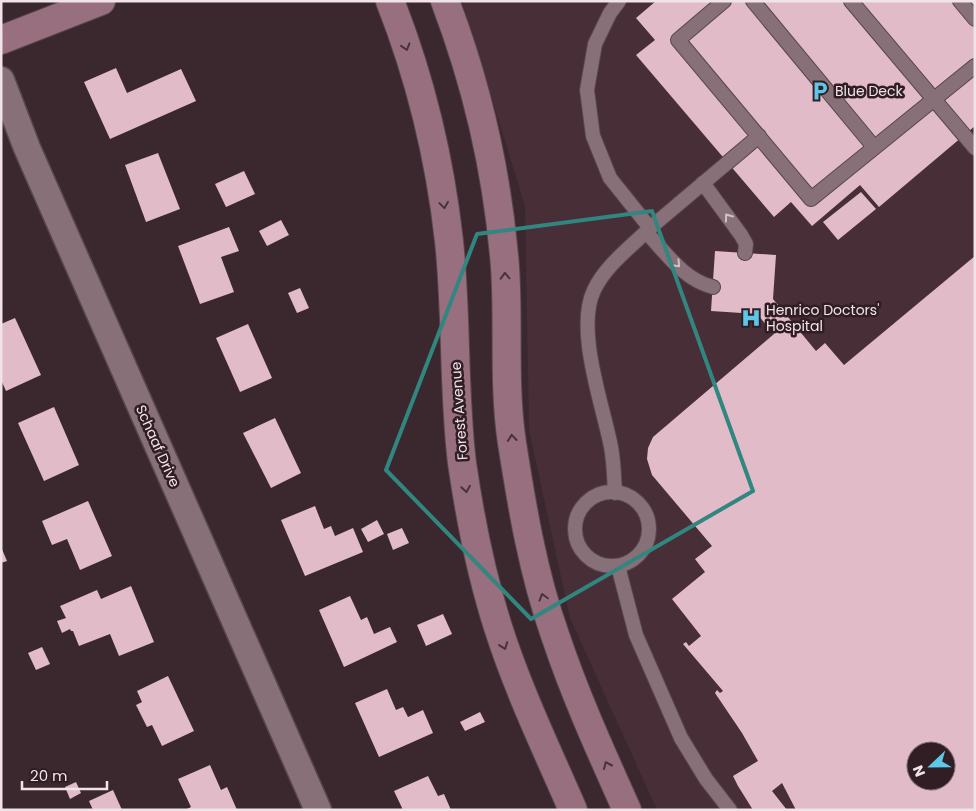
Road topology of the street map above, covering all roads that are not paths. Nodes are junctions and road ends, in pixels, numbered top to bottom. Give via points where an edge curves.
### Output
1 (101, 1) edge
2 (390, 1) edge
3 (445, 1) edge
4 (619, 1) edge
5 (724, 1) edge
6 (752, 1) edge
7 (851, 1) edge
8 (960, 1) edge
9 (975, 19) edge
10 (1, 40) edge
11 (975, 66) edge
12 (1, 80) edge
13 (933, 100) junction
14 (758, 136) junction
15 (874, 147) junction
16 (975, 148) edge
17 (703, 183) junction
18 (648, 230) junction
19 (745, 253) dead end
20 (713, 287) dead end
21 (615, 493) junction
22 (618, 566) junction
23 (318, 810) edge
24 (573, 810) edge
25 (627, 810) edge
26 (730, 810) edge

1 - 10 main road
2 -> 24 main road, Forest Avenue via 429,125 442,187 449,242 462,463 482,569 497,626 517,681
25 -> 3 main road via 575,689 554,634 538,578 512,440 507,388 505,268 499,209 477,101
4 - 18 lane via 595,44 587,90 593,136 610,178
5 - 14 lane via 678,40
6 - 15 lane
7 - 13 lane
8 - 9 lane
11 - 13 lane
12 - 23 street, Schaaf Drive via 31,157
13 - 15 lane
13 - 16 lane
14 - 15 lane via 810,199
14 - 17 lane
17 - 18 lane
19 -> 17 lane via 746,244 741,235
18 -> 20 lane via 688,276
18 - 21 lane via 607,270 594,290 589,308 591,355 612,449
21 - 22 lane via 634,500 643,509 649,533 646,545 638,555
21 - 22 lane via 598,495 588,501 578,517 576,534 585,555 606,566
22 - 26 lane via 636,635 682,738 706,779

